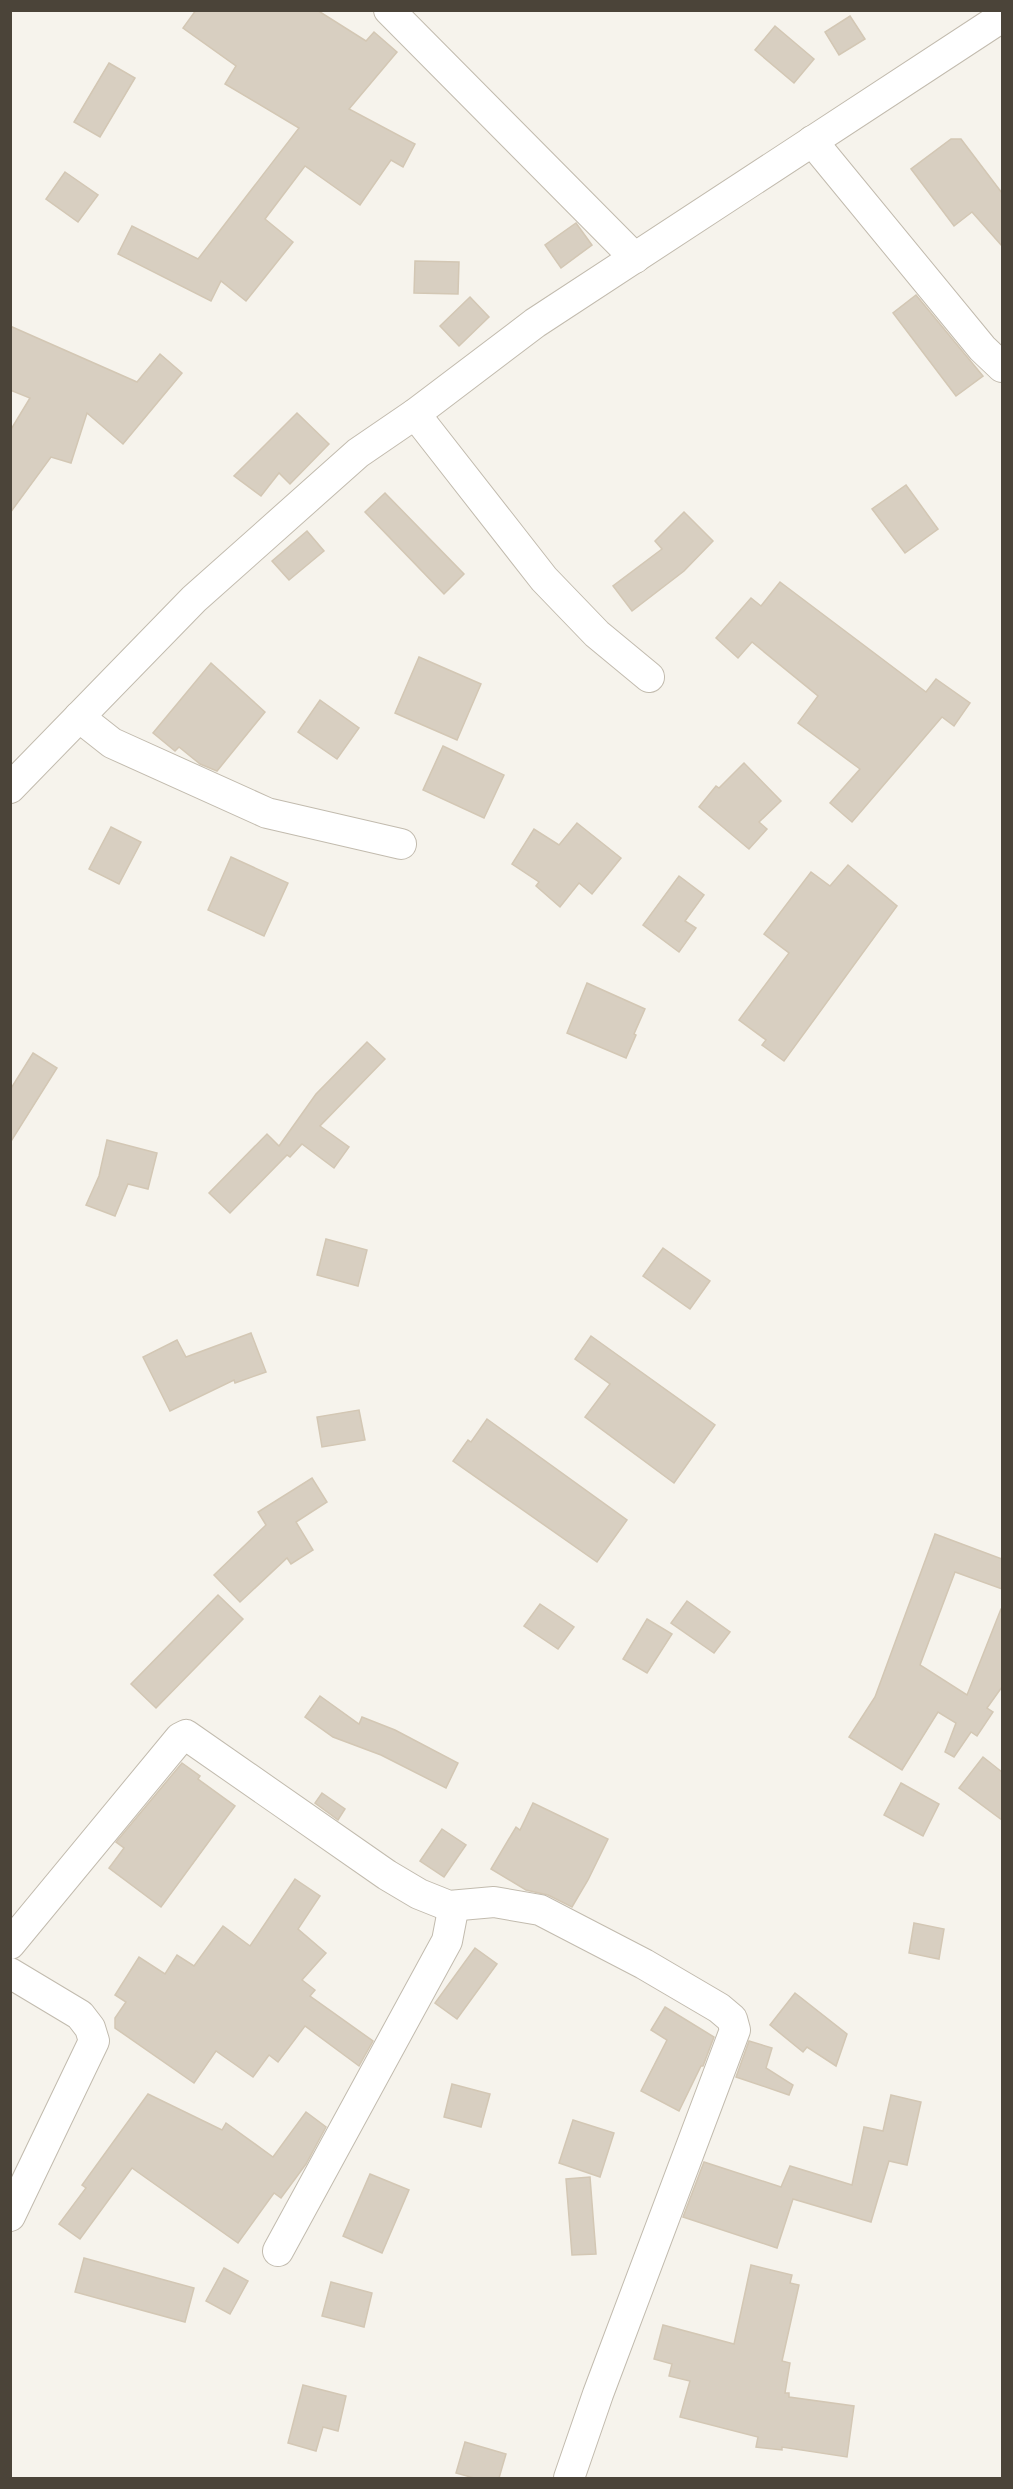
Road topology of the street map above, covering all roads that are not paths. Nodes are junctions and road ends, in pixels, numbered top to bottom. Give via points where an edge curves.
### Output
1 (389, 10) edge
2 (1002, 17) edge
3 (812, 141) junction
4 (635, 258) junction
5 (1002, 367) edge
6 (415, 414) junction
7 (649, 677) dead end
8 (79, 717) junction
9 (10, 788) edge
10 (401, 844) dead end
11 (449, 1906) junction
12 (10, 1944) edge
13 (10, 1973) edge
14 (10, 2216) edge
15 (278, 2251) dead end
16 (569, 2478) edge

1 - 4 street
2 - 3 street
3 - 4 street
3 - 5 street via 982,348
4 - 6 street via 535,323
6 - 7 street via 544,579 597,634
6 - 8 street via 358,453 194,599
8 - 9 street
8 - 10 street via 112,743 267,813
11 - 12 street via 387,1875 186,1735
11 - 15 street via 453,1910 447,1941
11 - 16 street via 494,1902 540,1910 719,2008 732,2019 735,2030
13 - 14 street via 80,2015 94,2041

